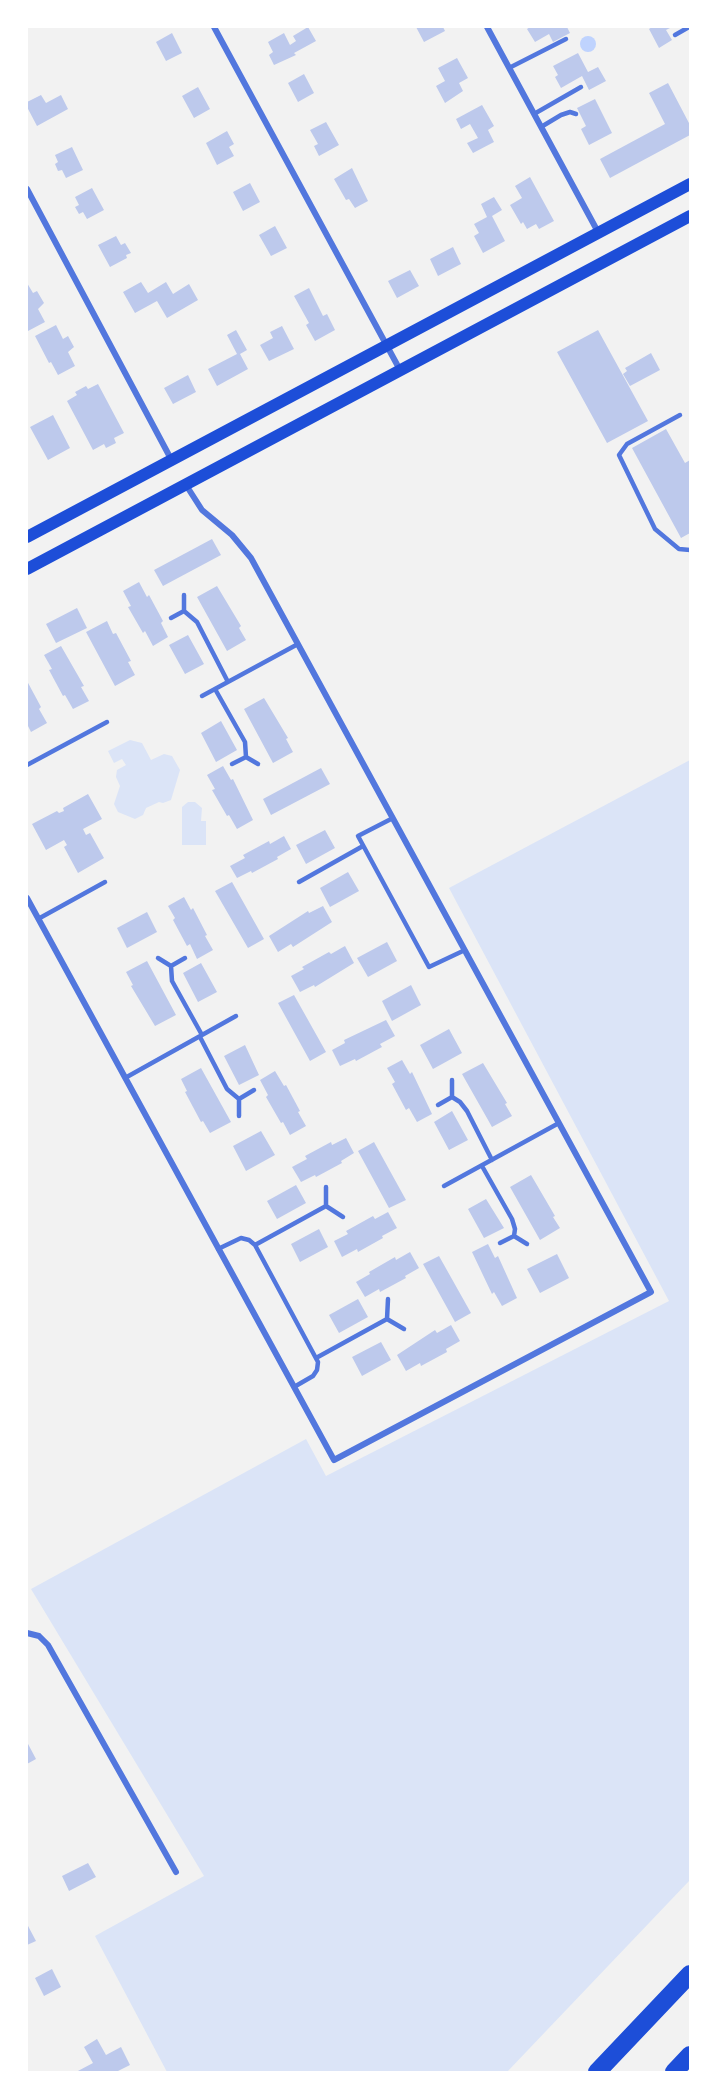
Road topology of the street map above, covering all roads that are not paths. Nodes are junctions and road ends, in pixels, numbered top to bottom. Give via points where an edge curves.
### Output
1 (214, 27) edge
2 (487, 27) edge
3 (689, 27) edge
4 (675, 35) dead end
5 (566, 39) dead end
6 (510, 68) junction
7 (580, 87) dead end
8 (534, 114) junction
9 (576, 114) dead end
10 (541, 127) junction
11 (690, 184) edge
12 (27, 189) edge
13 (690, 216) edge
14 (599, 233) junction
15 (386, 345) junction
16 (400, 371) junction
17 (680, 415) dead end
18 (171, 459) junction
19 (186, 484) junction
20 (27, 537) edge
21 (690, 550) edge
22 (27, 569) edge
23 (184, 595) dead end
24 (184, 611) junction
25 (171, 618) dead end
26 (298, 644) junction
27 (228, 682) junction
28 (215, 689) junction
29 (202, 696) dead end
30 (107, 722) dead end
31 (246, 757) junction
32 (232, 764) dead end
33 (258, 764) dead end
34 (27, 765) edge
35 (393, 819) junction
36 (363, 846) junction
37 (105, 882) dead end
38 (299, 882) dead end
39 (27, 898) edge
40 (38, 919) junction
41 (465, 950) junction
42 (158, 958) dead end
43 (185, 958) dead end
44 (171, 966) junction
45 (236, 1016) dead end
46 (201, 1036) junction
47 (125, 1078) junction
48 (452, 1080) dead end
49 (254, 1090) dead end
50 (452, 1097) junction
51 (239, 1099) junction
52 (438, 1105) dead end
53 (239, 1116) dead end
54 (559, 1123) junction
55 (492, 1160) junction
56 (482, 1166) junction
57 (444, 1186) dead end
58 (326, 1187) dead end
59 (326, 1206) junction
60 (343, 1217) dead end
61 (514, 1236) junction
62 (500, 1243) dead end
63 (527, 1244) dead end
64 (255, 1245) junction
65 (218, 1249) junction
66 (388, 1299) dead end
67 (387, 1319) junction
68 (404, 1329) dead end
69 (316, 1358) junction
70 (294, 1387) junction
71 (27, 1633) edge
72 (176, 1872) dead end
73 (690, 1974) edge
74 (690, 2055) edge
75 (597, 2072) edge
76 (674, 2072) edge

1 - 15 street
2 - 6 street
3 - 4 lane
5 - 6 lane
6 - 8 street
7 - 8 lane
8 - 10 street
9 - 10 lane via 570,112
10 - 14 street
11 - 14 main road
12 - 18 street
13 - 16 main road
14 - 15 main road
15 - 16 street
15 - 18 main road
16 - 19 main road
17 - 21 lane via 627,444 620,455 655,529 679,549
18 - 20 main road
19 - 22 main road
19 - 26 street via 207,515 243,547
23 - 24 lane
24 - 25 lane
24 - 27 lane via 197,622
26 - 27 lane
26 - 35 street
27 - 28 lane
28 - 29 lane
28 - 31 lane via 245,742
30 - 34 lane
31 - 32 lane
31 - 33 lane
35 - 36 lane via 358,836
35 - 41 street
36 - 38 lane
36 - 41 lane via 429,967
37 - 40 lane
39 - 40 street
40 - 47 street
41 - 54 street
42 - 44 lane
43 - 44 lane
44 - 46 lane via 172,981
45 - 46 lane
46 - 47 lane
46 - 51 lane via 227,1089
47 - 65 street
48 - 50 lane
49 - 51 lane
50 - 52 lane
50 - 55 lane via 467,1112
51 - 53 lane
54 - 55 lane
54 - 70 street via 651,1292 334,1460
55 - 56 lane
56 - 57 lane
56 - 61 lane via 512,1219
58 - 59 lane
59 - 60 lane
59 - 64 lane
61 - 62 lane
61 - 63 lane
64 - 65 lane via 241,1238
64 - 69 lane
65 - 70 street
66 - 67 lane
67 - 68 lane
67 - 69 lane
69 - 70 lane via 316,1373
71 - 72 street via 35,1634 48,1645
73 - 75 highway
74 - 76 highway

